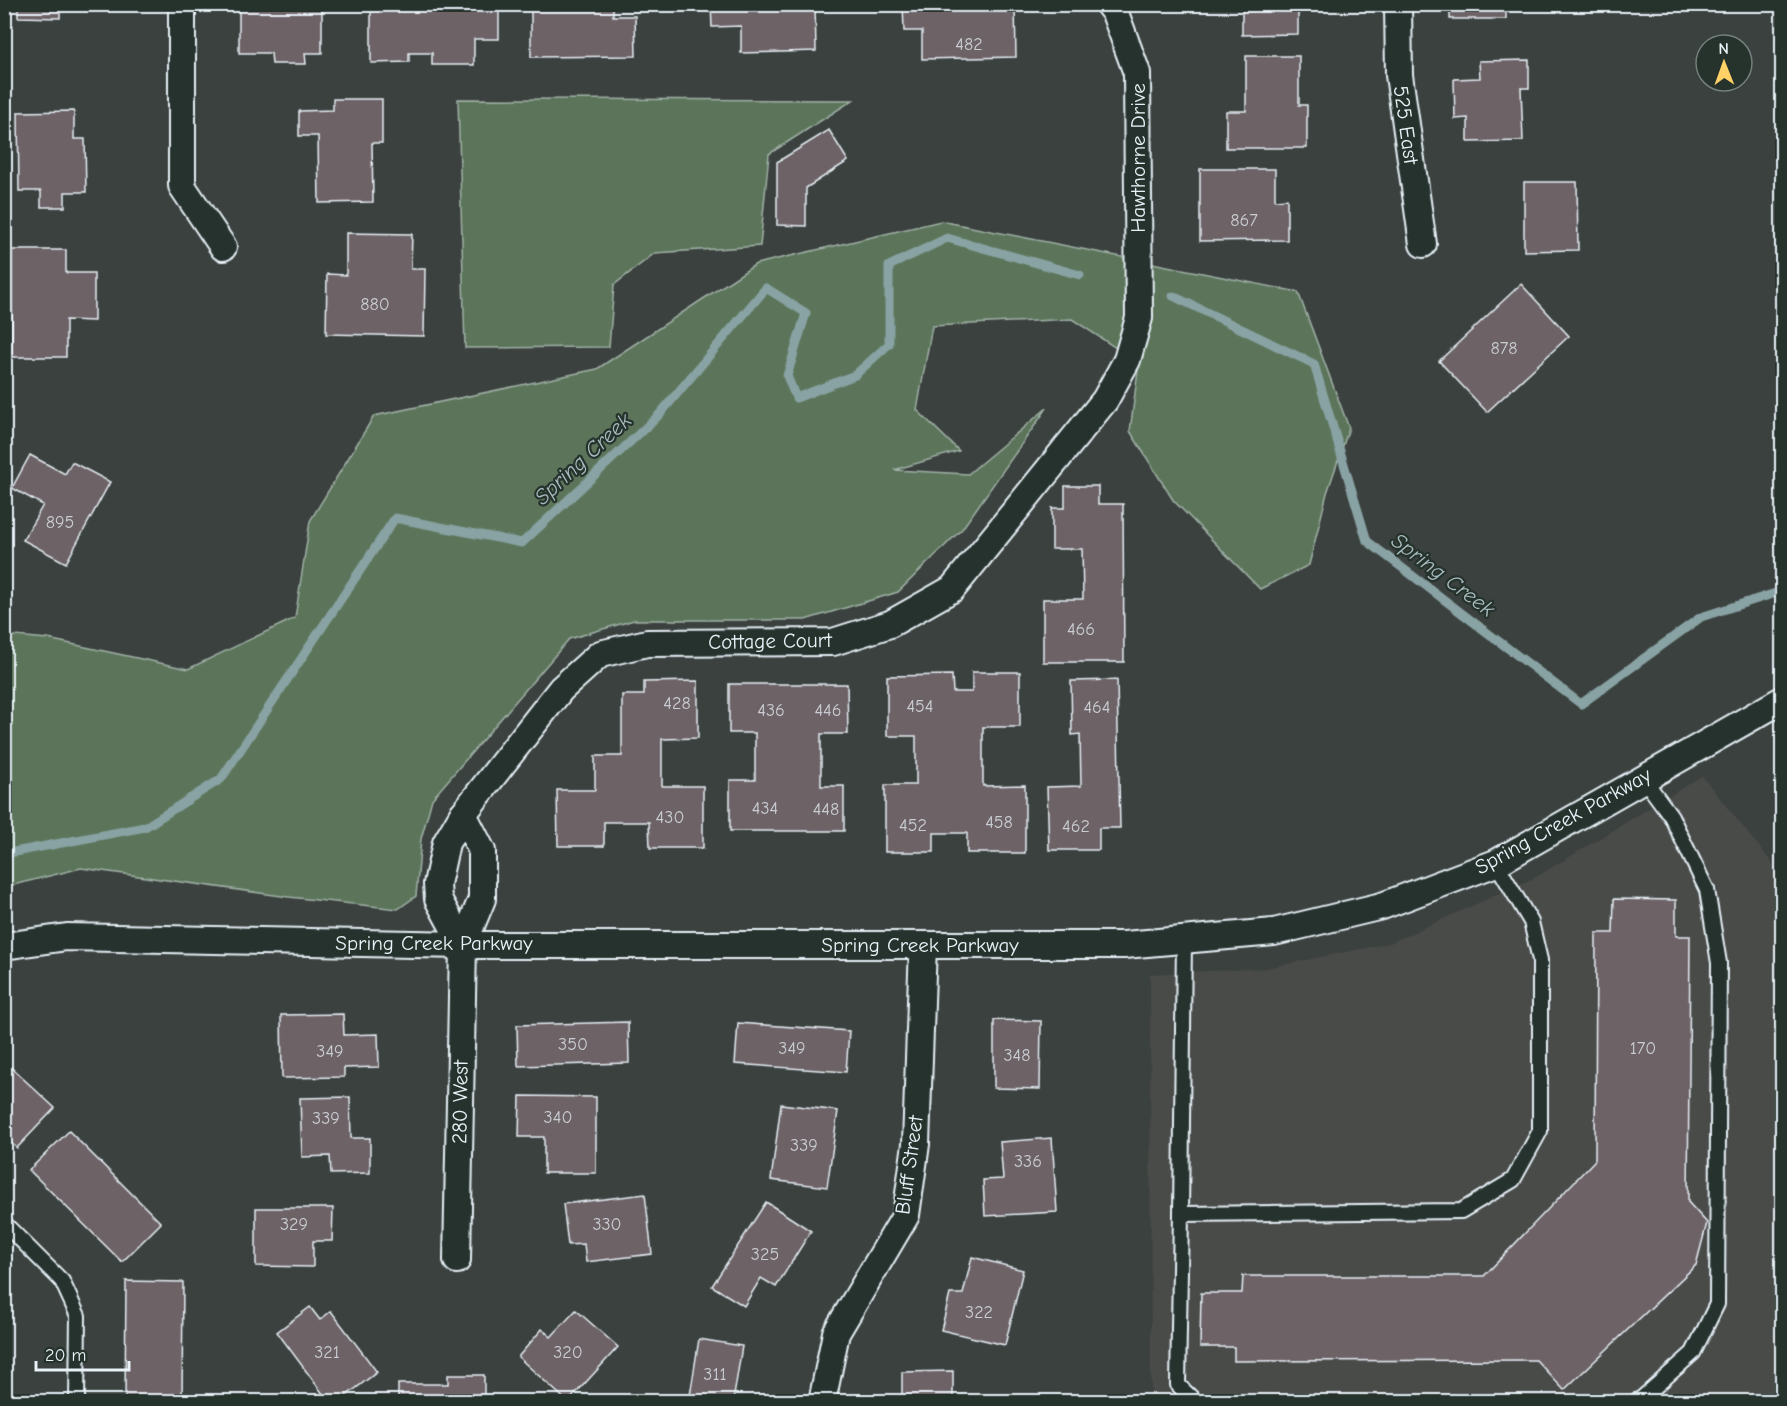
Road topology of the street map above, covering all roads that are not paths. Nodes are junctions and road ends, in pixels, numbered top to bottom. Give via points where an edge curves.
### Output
1 (182, 4) edge
2 (1108, 4) edge
3 (1398, 4) edge
4 (1423, 244) dead end
5 (223, 247) dead end
6 (1139, 318) joint
7 (1782, 700) edge
8 (1643, 778) junction
9 (463, 814) junction
10 (1496, 863) junction
11 (1185, 940) junction
12 (464, 945) junction
13 (923, 945) junction
14 (4, 946) edge
15 (1181, 1214) junction
16 (4, 1223) edge
17 (457, 1260) dead end
18 (77, 1401) edge
19 (822, 1401) edge
20 (1196, 1401) edge
21 (1634, 1401) edge

1 - 5 street via 182,186
2 - 6 street, Hawthorne Drive via 1137,73
3 - 4 street, 525 East via 1399,75
6 - 9 street, Cottage Court via 1127,360 1105,400 952,589 890,624 833,642 647,643 600,654 561,689
7 - 8 street, Spring Creek Parkway
8 - 10 street, Spring Creek Parkway
8 - 21 lane via 1671,816 1707,890 1719,963 1717,1304 1693,1353
9 - 12 street via 482,851 482,899
9 - 12 street, Cottage Court via 446,843 437,884 438,899
10 - 11 street, Spring Creek Parkway via 1371,909 1274,932
10 - 15 lane via 1531,922 1540,960 1540,1131 1513,1180 1461,1211
11 - 13 street, Spring Creek Parkway via 1124,945
11 - 15 lane
12 - 13 street, Spring Creek Parkway
12 - 14 street, Spring Creek Parkway via 68,937
12 - 17 street, 280 West
13 - 19 street, Bluff Street via 916,1144 906,1215 836,1333
15 - 20 lane via 1178,1385
16 - 18 lane via 62,1281 78,1316

